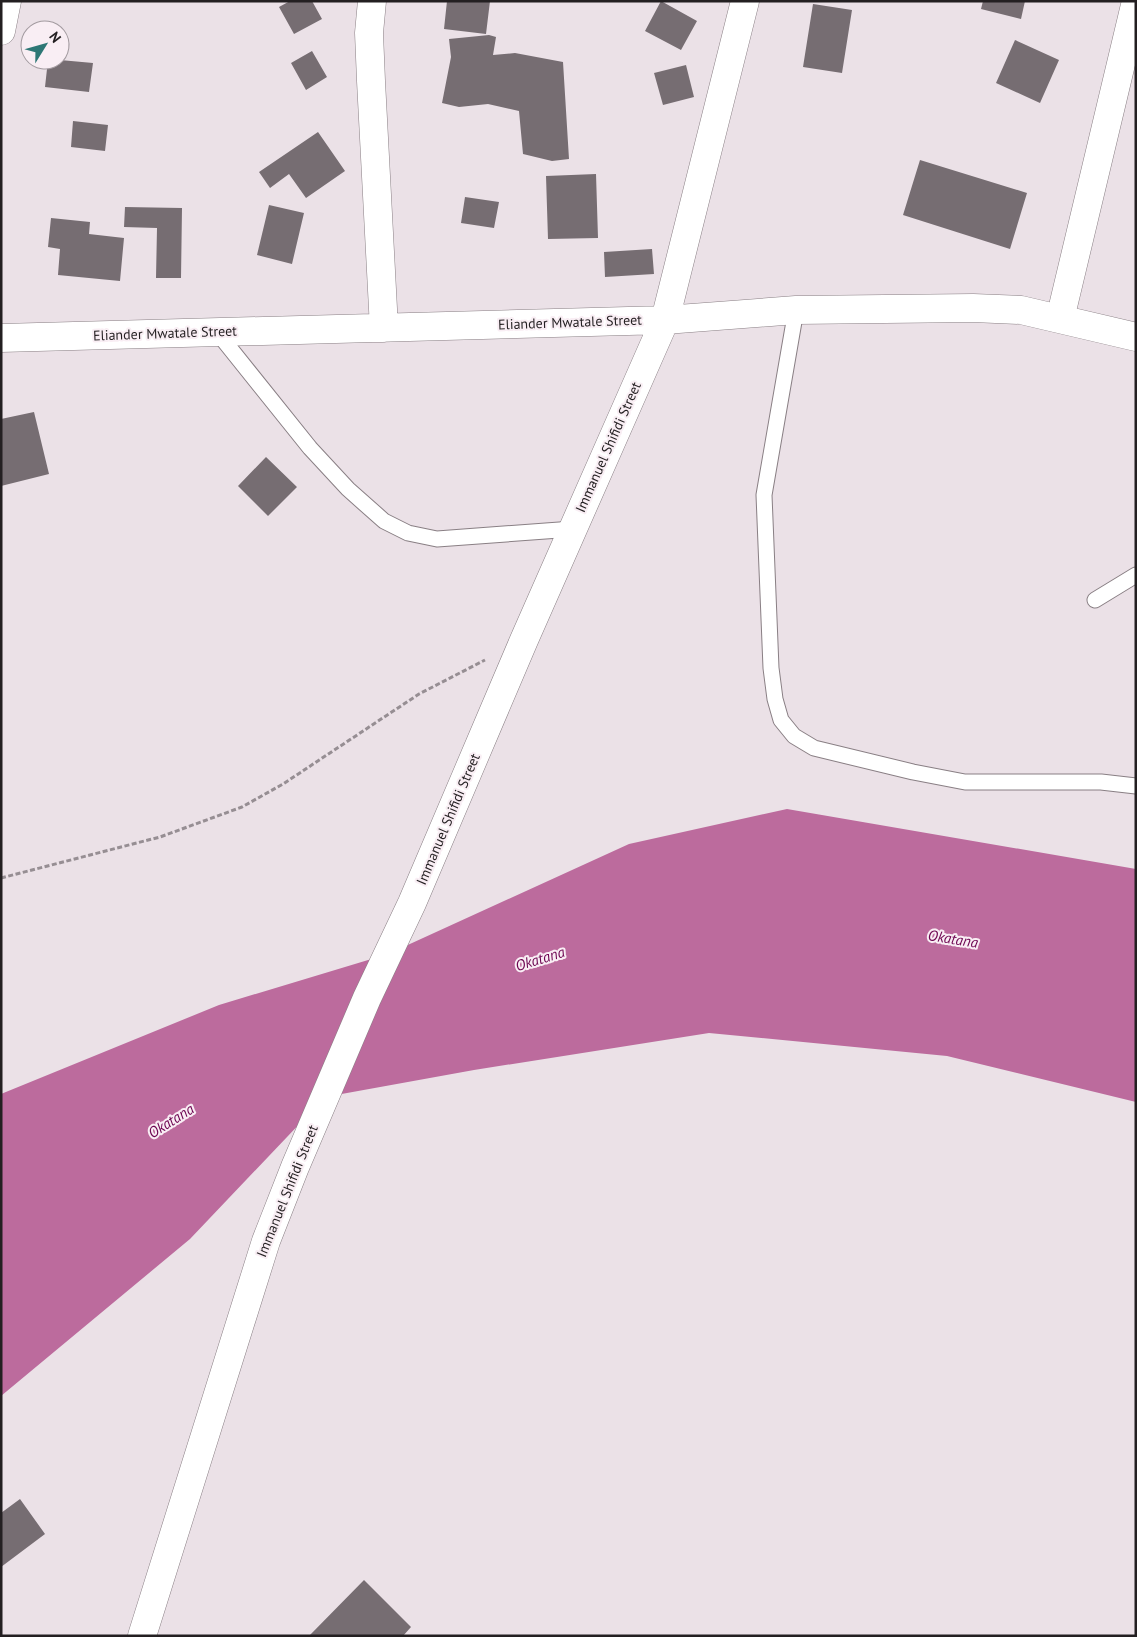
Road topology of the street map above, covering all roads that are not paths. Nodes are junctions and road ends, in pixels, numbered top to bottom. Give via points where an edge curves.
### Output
1 (6, 1) edge
2 (372, 1) edge
3 (745, 1) edge
4 (1136, 1) edge
5 (1, 31) edge
6 (796, 310) junction
7 (1060, 319) junction
8 (664, 320) junction
9 (384, 328) junction
10 (217, 332) junction
11 (1136, 337) edge
12 (1, 338) edge
13 (573, 529) junction
14 (1136, 575) edge
15 (1095, 600) dead end
16 (1136, 786) edge
17 (142, 1636) edge

1 - 5 street
2 - 9 street via 370,62
3 - 8 street, Immanuel Shifidi Street
4 - 7 street
6 - 7 street, Eliander Mwatale Street via 997,309 1021,310
6 - 8 street, Eliander Mwatale Street
6 - 16 lane via 764,495 771,668 781,720 794,736 814,748 965,782 1101,782
7 - 11 street, Eliander Mwatale Street
8 - 9 street, Eliander Mwatale Street
8 - 13 street, Immanuel Shifidi Street
9 - 10 street, Eliander Mwatale Street
10 - 12 street, Eliander Mwatale Street
10 - 13 lane via 310,448 348,489 384,521 408,533 437,539
13 - 17 street, Immanuel Shifidi Street via 412,903 367,998 266,1241
14 - 15 lane

